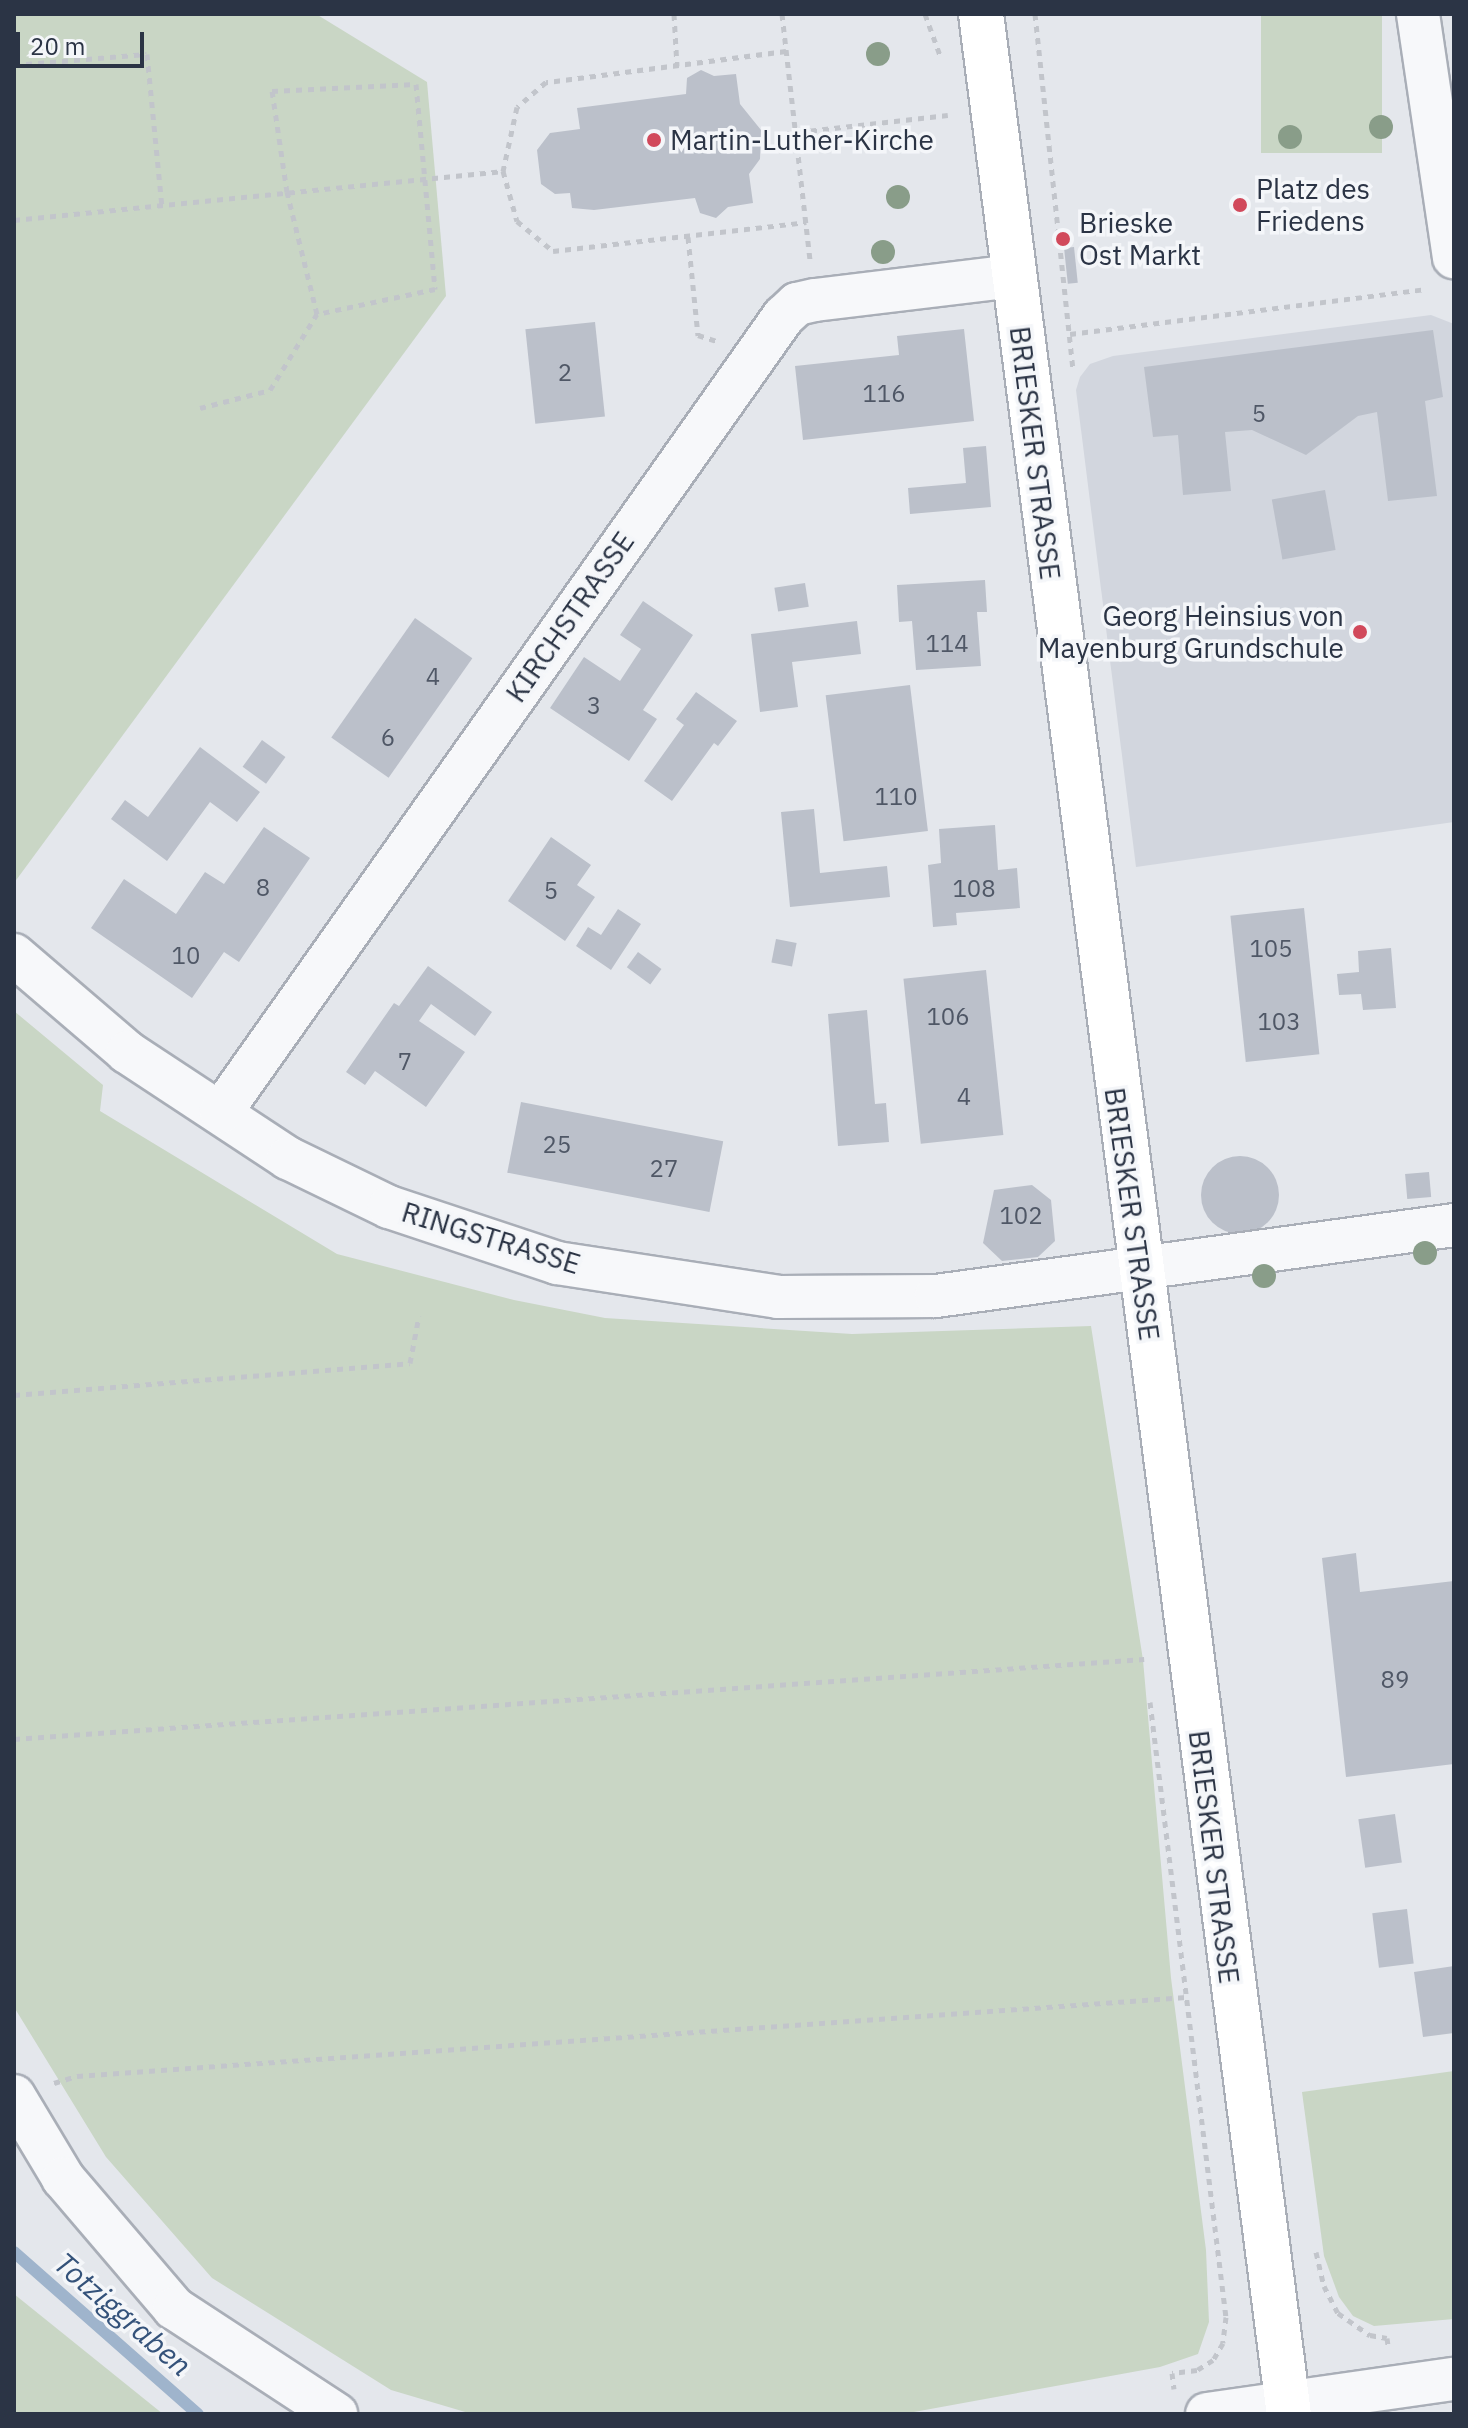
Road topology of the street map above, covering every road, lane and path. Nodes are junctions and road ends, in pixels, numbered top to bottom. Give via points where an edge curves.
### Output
1 (674, 14) edge
2 (782, 14) edge
3 (981, 14) edge
4 (1418, 14) edge
5 (786, 51) junction
6 (14, 65) edge
7 (677, 66) junction
8 (948, 115) dead end
9 (795, 133) junction
10 (763, 136) dead end
11 (503, 171) junction
12 (426, 179) junction
13 (287, 192) junction
14 (162, 206) junction
15 (14, 220) edge
16 (806, 222) junction
17 (688, 237) junction
18 (1446, 272) edge
19 (1013, 276) junction
20 (815, 300) junction
21 (317, 314) junction
22 (1020, 341) junction
23 (757, 352) junction
24 (200, 408) dead end
25 (14, 955) edge
26 (221, 1112) junction
27 (1454, 1225) edge
28 (1138, 1266) junction
29 (419, 1316) dead end
30 (14, 1395) edge
31 (1144, 1659) dead end
32 (14, 1739) edge
33 (1186, 1997) dead end
34 (27, 2091) edge
35 (1314, 2238) dead end
36 (1220, 2250) dead end
37 (1454, 2379) edge
38 (1394, 2388) junction
39 (1191, 2407) edge
40 (1288, 2408) edge
41 (336, 2414) edge

1 - 7 path
2 - 5 path
3 - 19 main road, BRIESKER STRASSE
4 - 18 street
5 - 7 path
5 - 9 path
6 - 14 path via 147,54
7 - 11 path via 546,82 517,107
8 - 9 path
9 - 10 path
9 - 16 path
11 - 12 path
11 - 17 path via 517,221 553,251
12 - 13 path
12 - 13 path via 416,84 272,91
12 - 21 path via 435,289
13 - 14 path
13 - 21 path
14 - 15 path
16 - 17 path
16 - 20 path
17 - 23 path via 698,335
18 - 22 path
19 - 20 street, KIRCHSTRASSE
19 - 22 main road, BRIESKER STRASSE
20 - 23 street, KIRCHSTRASSE via 797,304
21 - 24 path via 270,390
22 - 28 main road, BRIESKER STRASSE
23 - 26 street, KIRCHSTRASSE
25 - 26 street, RINGSTRASSE via 127,1052
26 - 28 street, RINGSTRASSE via 288,1158 389,1207 557,1263 778,1297 936,1296
27 - 28 street, RINGSTRASSE
28 - 40 main road, BRIESKER STRASSE
29 - 30 path via 410,1363
31 - 32 path
33 - 34 path via 77,2076
34 - 41 street via 63,2178 174,2308
35 - 38 path via 1324,2286 1338,2313 1361,2331 1387,2338
36 - 39 path via 1223,2343 1213,2360 1197,2370 1172,2373
37 - 38 street
38 - 40 street
39 - 40 street

